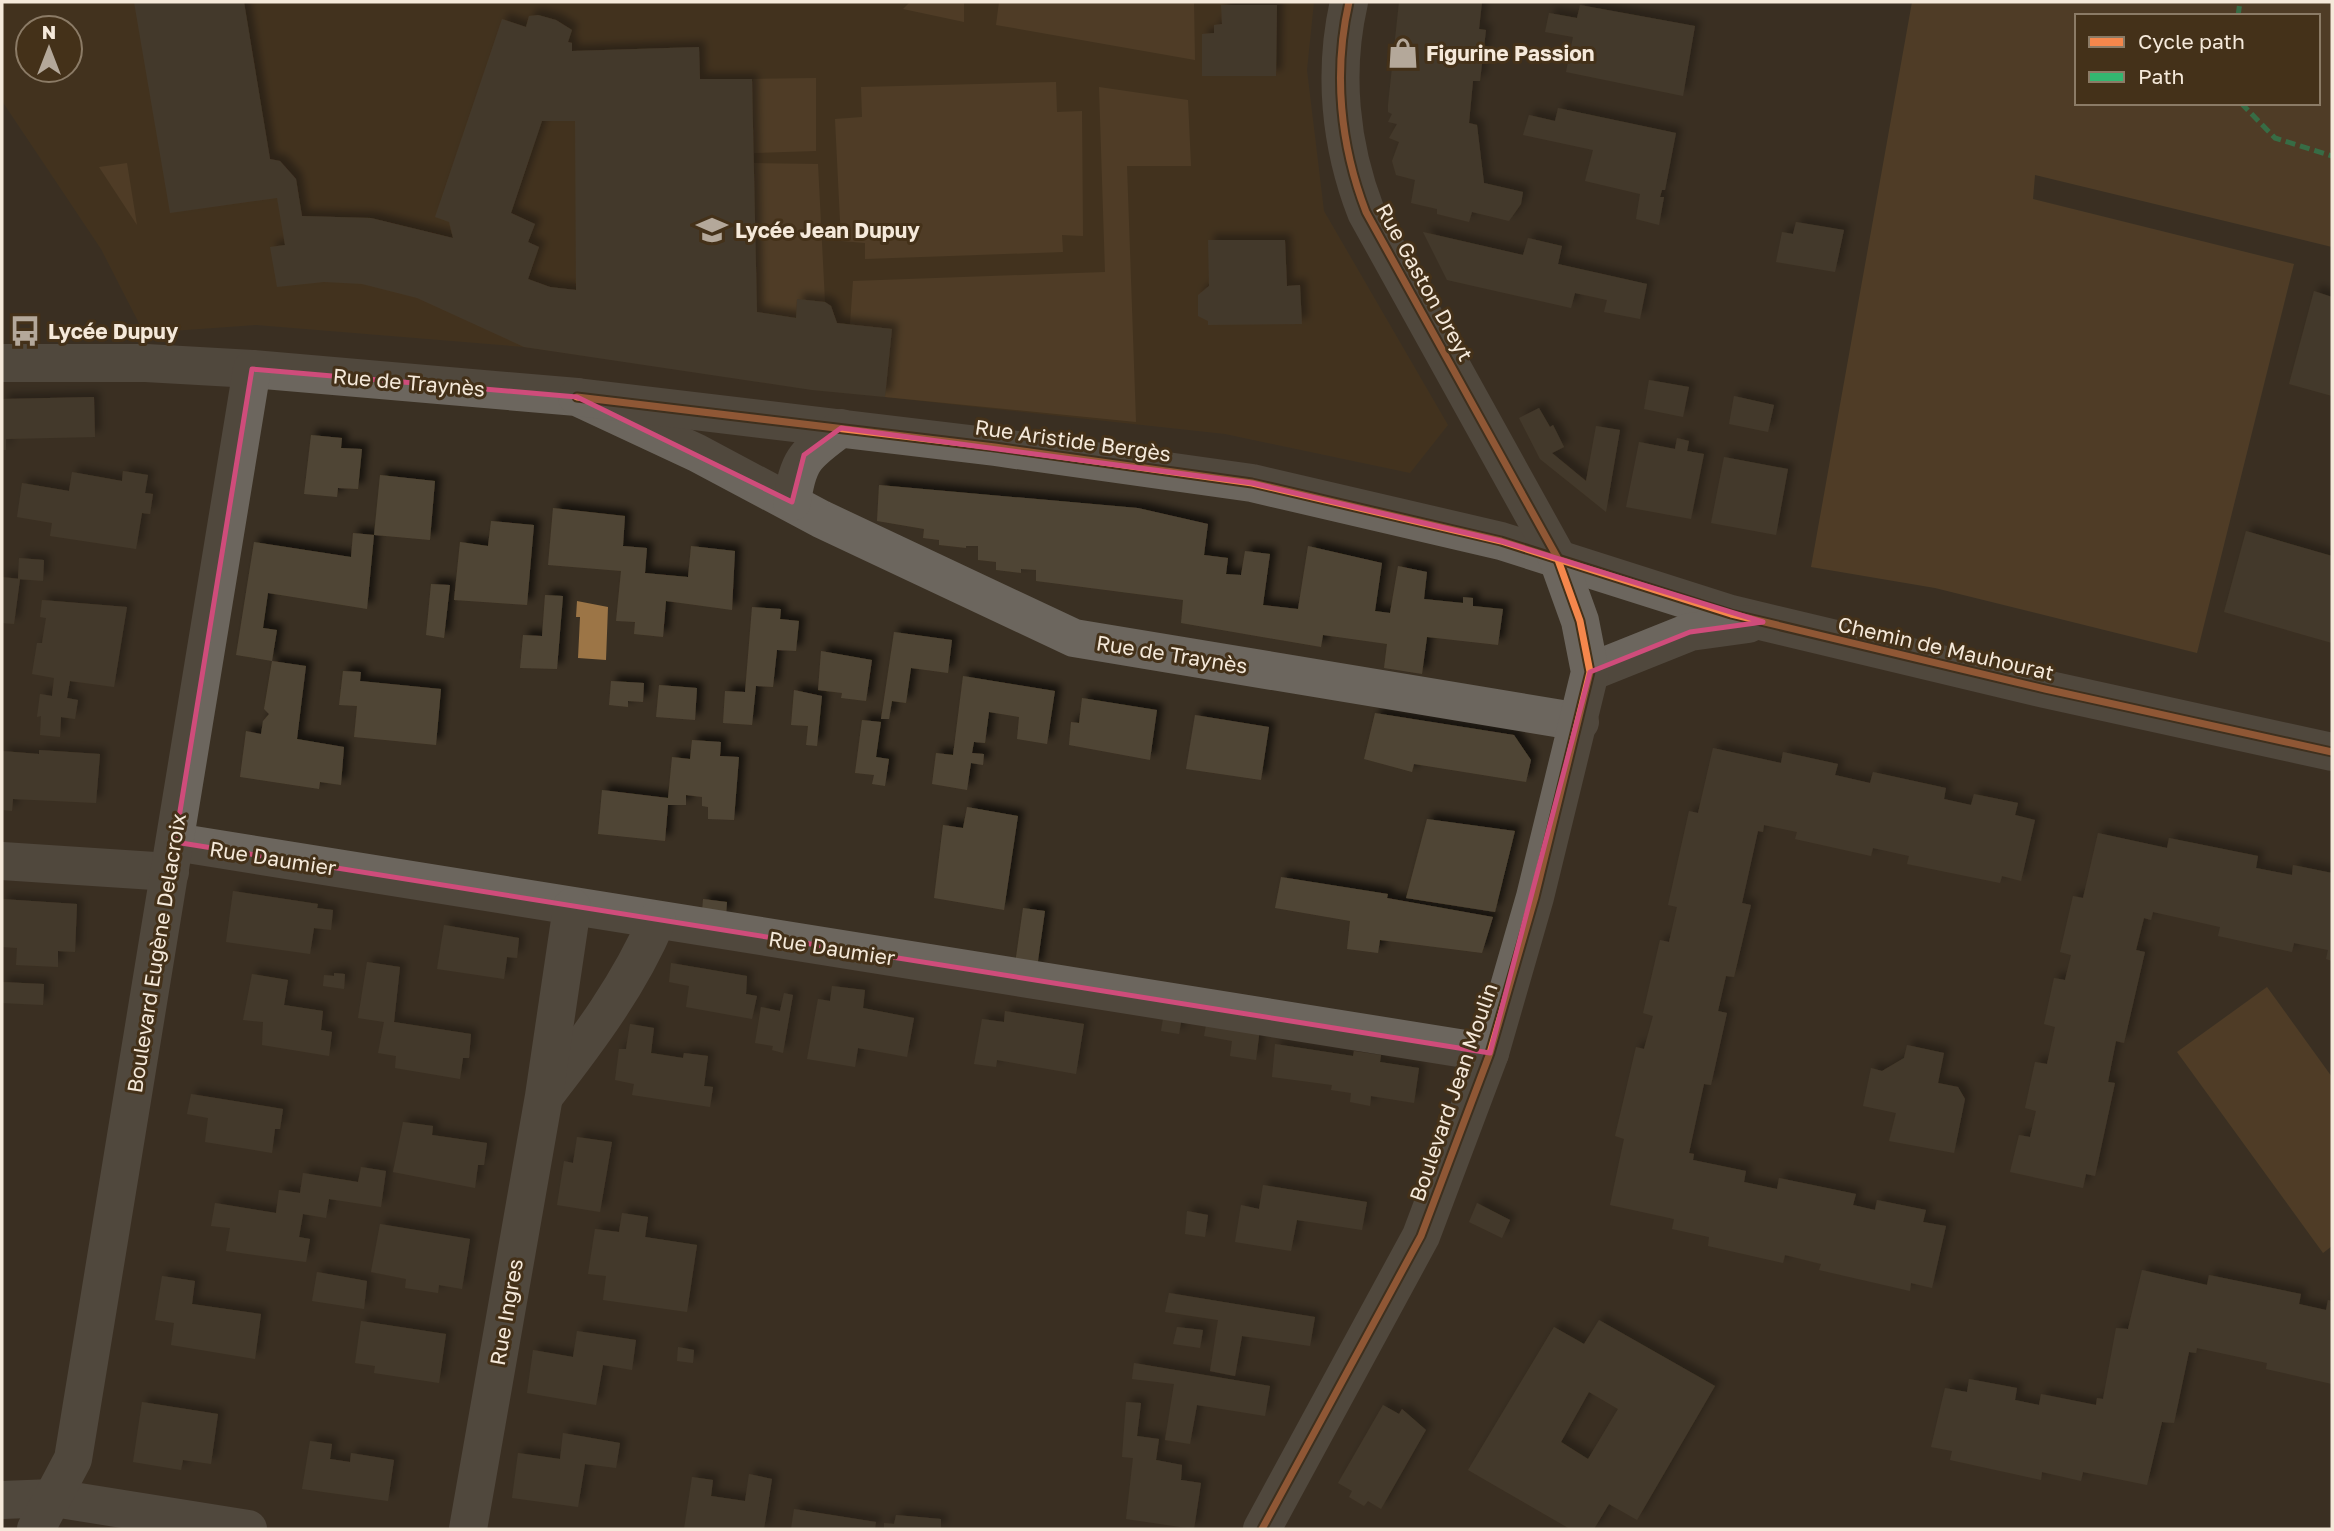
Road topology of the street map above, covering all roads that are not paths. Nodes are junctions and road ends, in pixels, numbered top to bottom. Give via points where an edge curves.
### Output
1 (1349, 2) edge
2 (2, 363) edge
3 (252, 369) junction
4 (577, 397) junction
5 (841, 428) junction
6 (792, 502) junction
7 (1557, 556) junction
8 (1763, 622) junction
9 (1590, 673) junction
10 (1580, 722) junction
11 (2332, 752) edge
12 (172, 857) junction
13 (2, 861) edge
14 (572, 907) junction
15 (657, 920) junction
16 (1490, 1054) junction
17 (544, 1096) junction
18 (2, 1500) edge
19 (45, 1514) edge
20 (248, 1529) edge
21 (468, 1529) edge
22 (1262, 1529) edge

1 - 7 street, Rue Gaston Dreyt via 1342,33 1342,121 1358,192
2 - 3 street, Rue de Traynès
3 - 4 street, Rue de Traynès
3 - 12 street, Boulevard Eugène Delacroix
4 - 5 street, Rue Aristide Bergès
4 - 6 street, Rue de Traynès
5 - 6 street via 804,456
5 - 7 street, Rue Aristide Bergès via 1252,483
6 - 10 street, Rue de Traynès via 1074,638
7 - 8 street, Chemin de Mauhourat
7 - 9 street, Boulevard Jean Moulin via 1580,621
8 - 9 street, Chemin de Mauhourat via 1690,632
8 - 11 street, Chemin de Mauhourat
9 - 10 street, Boulevard Jean Moulin
10 - 16 street, Boulevard Jean Moulin
12 - 13 street, Rue Daumier
12 - 14 street, Rue Daumier
12 - 19 street, Boulevard Eugène Delacroix via 73,1459
14 - 15 street, Rue Daumier
14 - 17 street, Rue Ingres
15 - 16 street, Rue Daumier
15 - 17 street, Rue Ingres via 642,956
16 - 22 street, Boulevard Jean Moulin via 1421,1236
17 - 21 street, Rue Ingres
18 - 19 street
19 - 20 street

